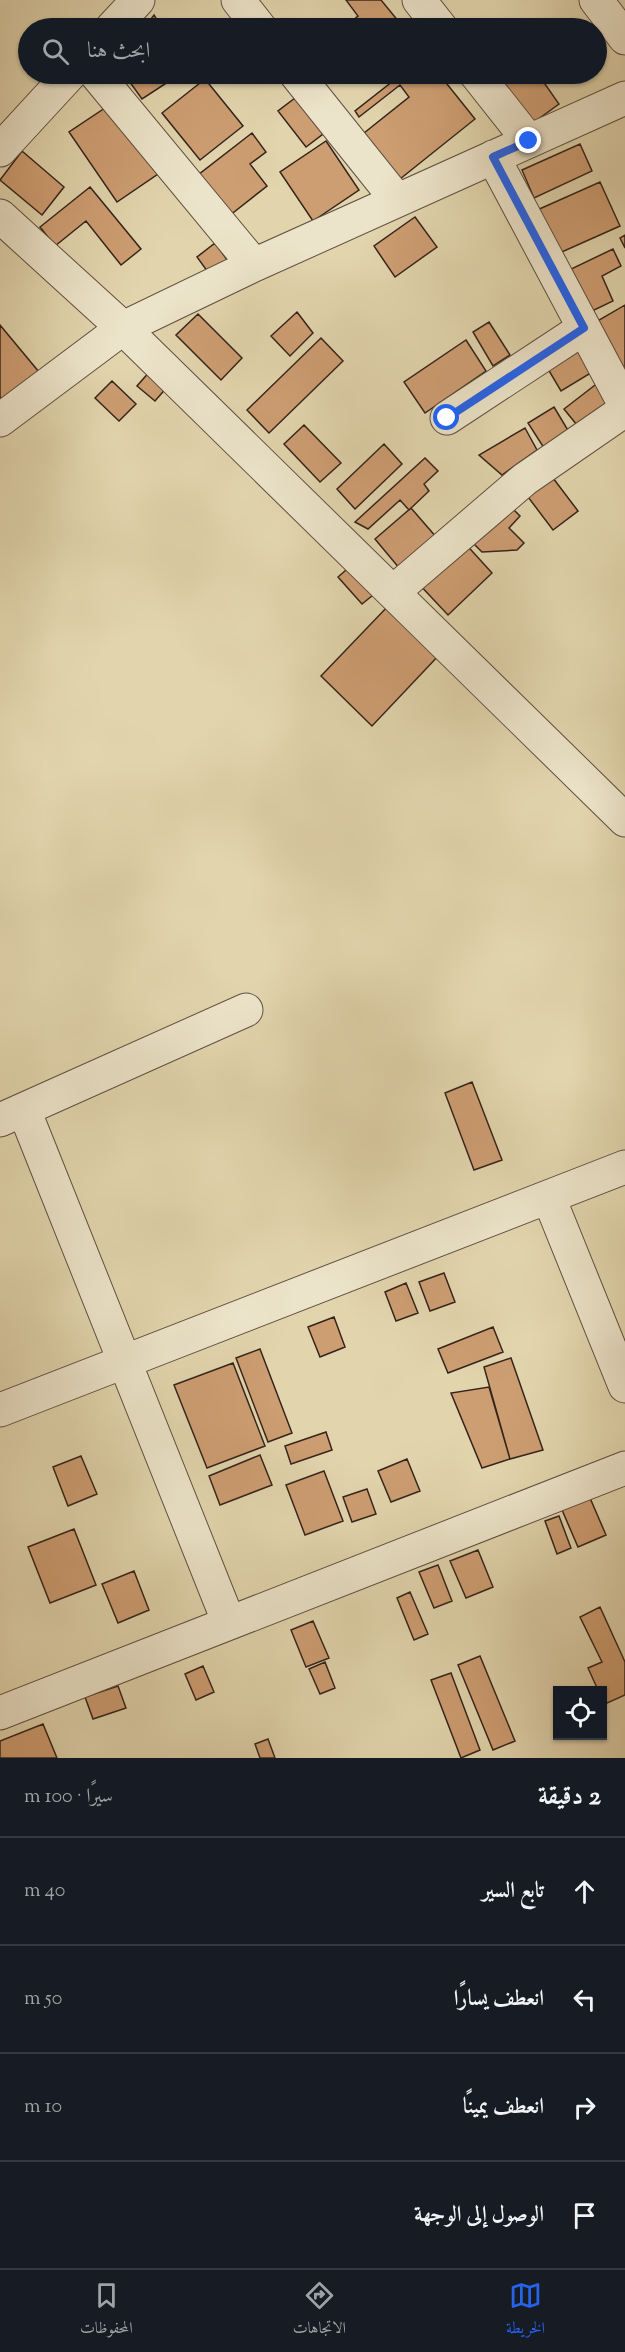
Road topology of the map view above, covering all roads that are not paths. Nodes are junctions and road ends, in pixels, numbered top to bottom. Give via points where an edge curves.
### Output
1 (138, 0) edge
2 (238, 0) edge
3 (419, 0) edge
4 (596, 0) edge
5 (121, 18) edge
6 (252, 18) edge
7 (433, 18) edge
8 (625, 38) edge
9 (61, 84) edge
10 (104, 84) edge
11 (304, 84) edge
12 (484, 84) edge
13 (624, 102) edge
14 (529, 141) junction
15 (0, 150) edge
16 (493, 157) junction
17 (397, 201) junction
18 (0, 216) edge
19 (254, 265) junction
20 (123, 328) junction
21 (584, 328) junction
22 (625, 405) edge
23 (625, 410) edge
24 (2, 415) edge
25 (447, 418) dead end
26 (393, 592) junction
27 (625, 820) edge
28 (246, 1010) dead end
29 (12, 1115) edge
30 (625, 1167) edge
31 (549, 1198) junction
32 (125, 1361) junction
33 (625, 1386) edge
34 (0, 1410) edge
35 (625, 1468) edge
36 (229, 1623) junction
37 (0, 1713) edge

1 - 5 street
2 - 6 street
3 - 7 street
4 - 8 street
9 - 15 street
10 - 19 street
11 - 17 street
12 - 14 street
13 - 14 street
14 - 16 street
16 - 17 street
16 - 21 street
17 - 19 street
18 - 20 street
19 - 20 street
20 - 24 street
20 - 26 street
21 - 22 street
21 - 25 street
23 - 26 street via 525,479
26 - 27 street
28 - 29 street
29 - 32 street
30 - 31 street
31 - 32 street
31 - 33 street
32 - 34 street
32 - 36 street
35 - 36 street
36 - 37 street

